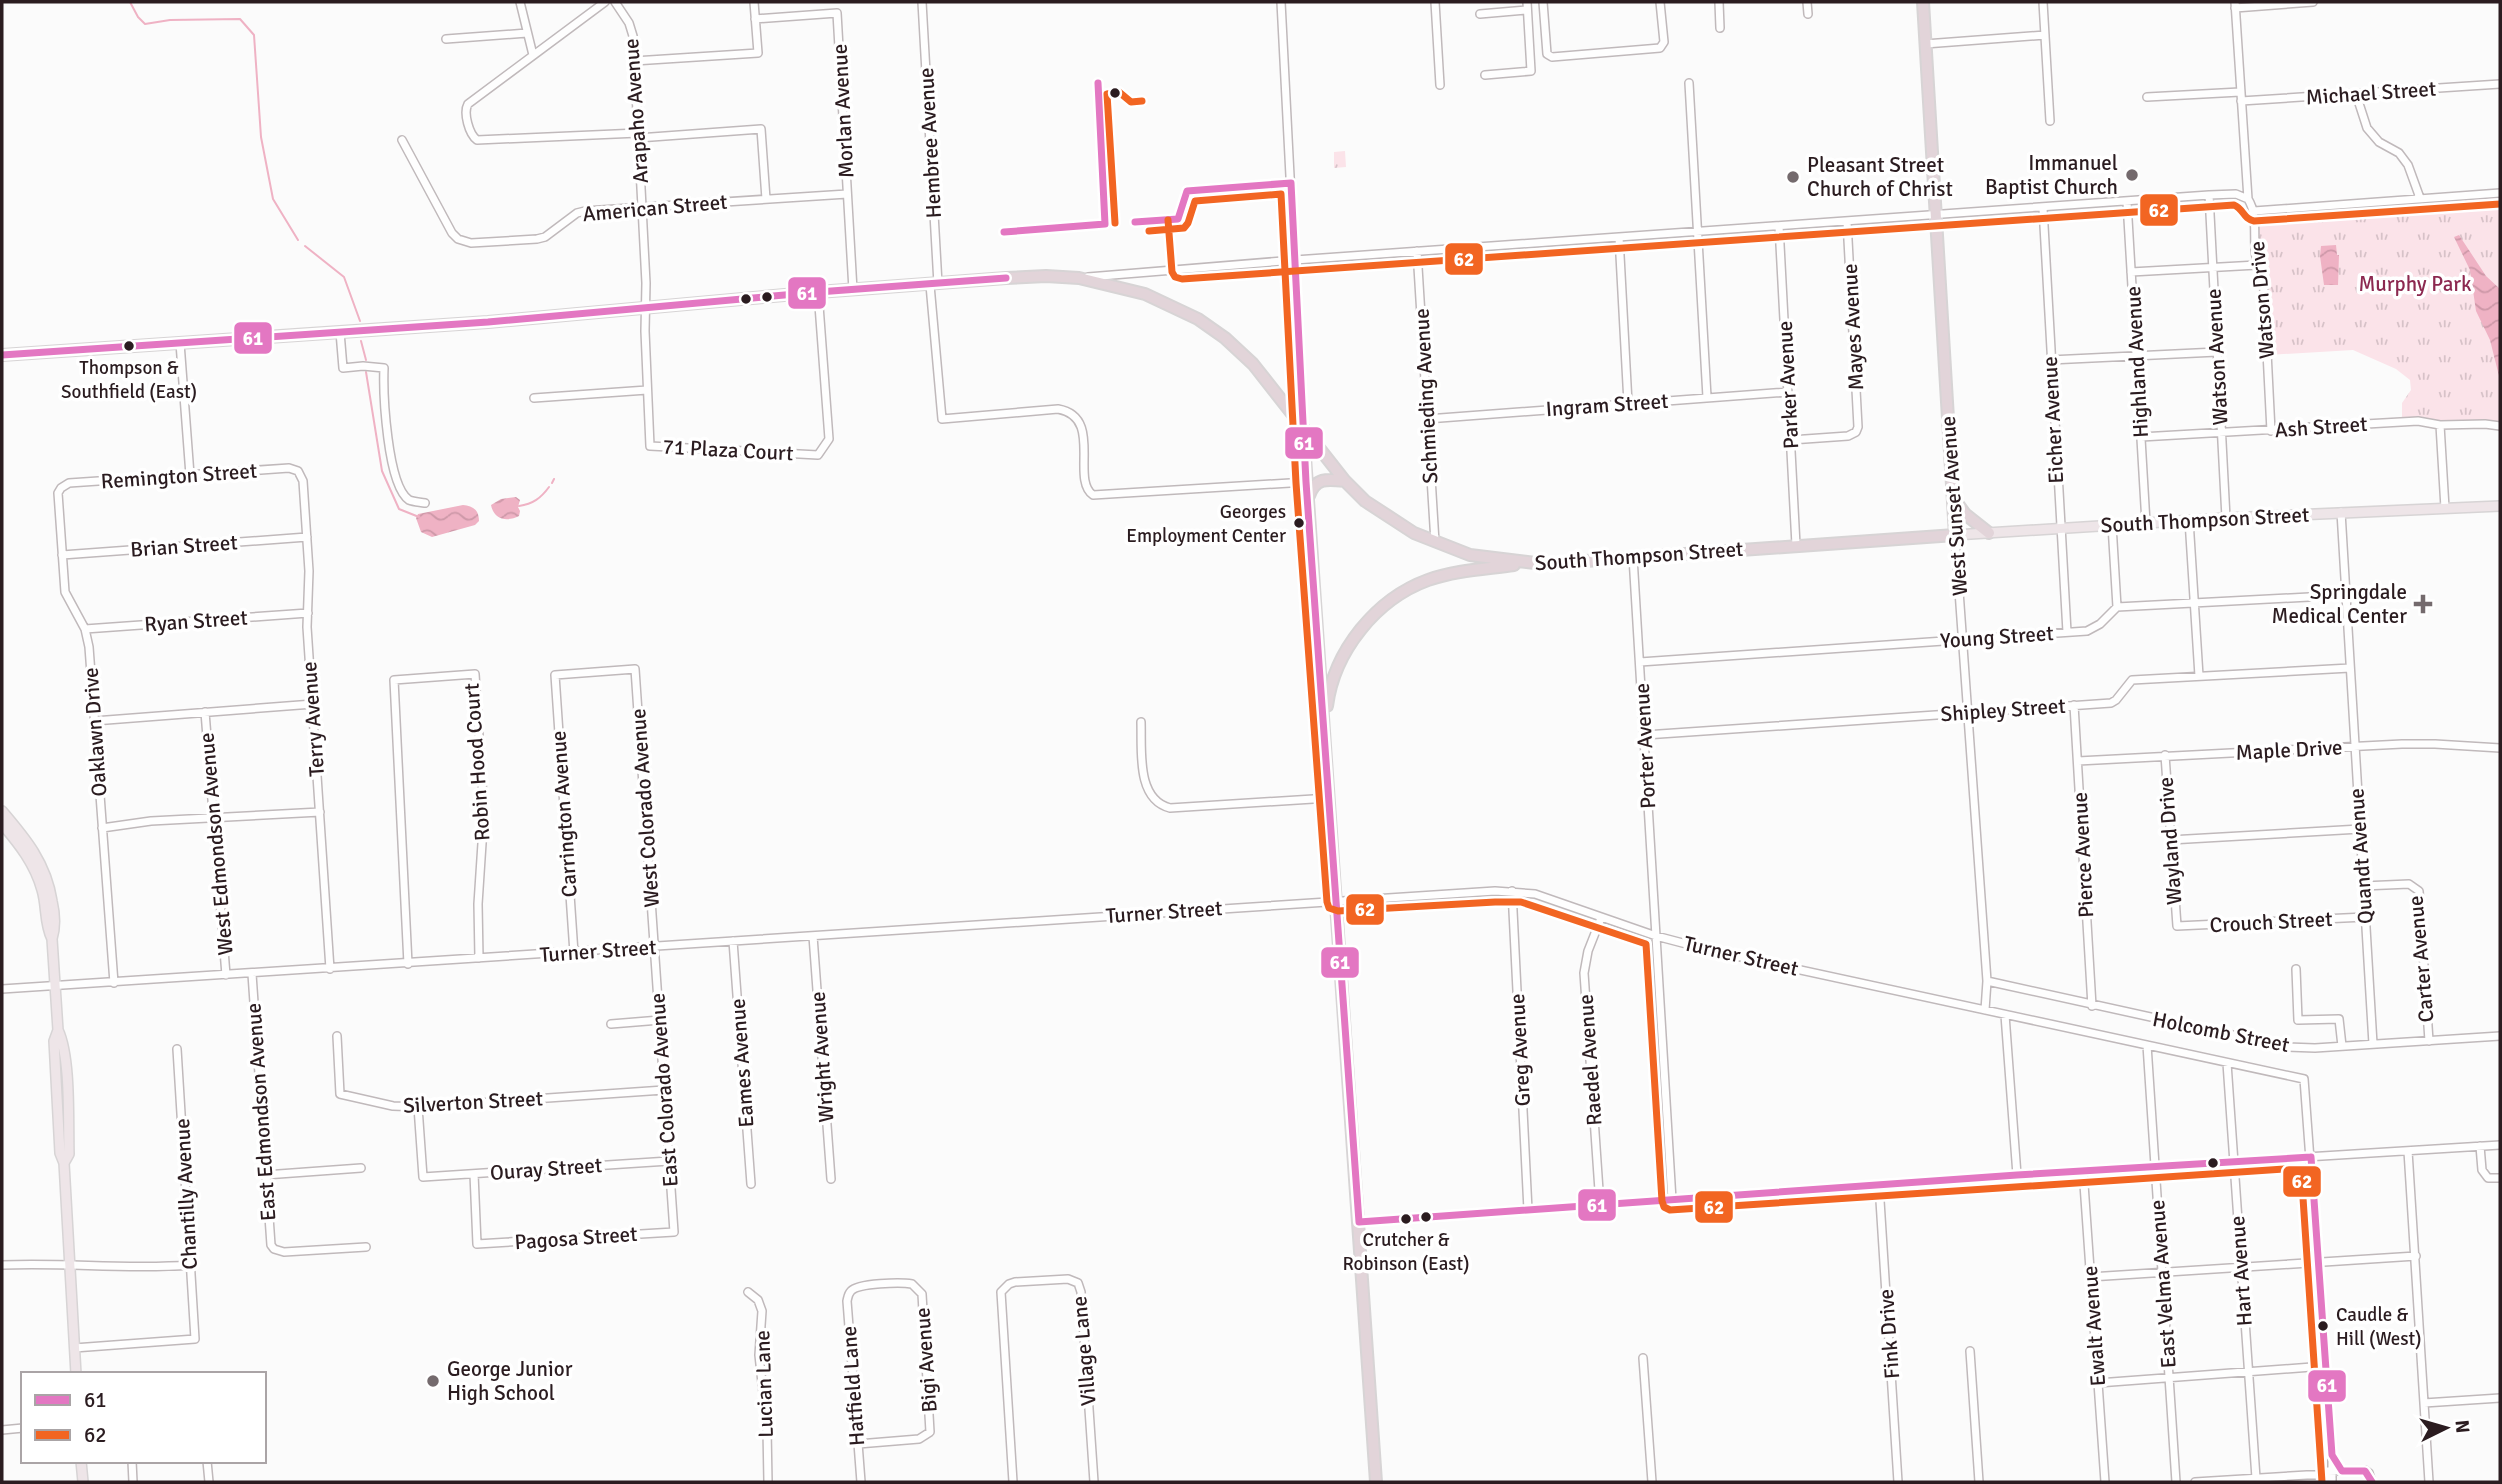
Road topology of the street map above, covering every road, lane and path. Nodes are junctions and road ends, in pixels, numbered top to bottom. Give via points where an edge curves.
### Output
1 (520, 2) edge
2 (605, 2) edge
3 (615, 2) edge
4 (754, 2) edge
5 (922, 2) edge
6 (1281, 2) edge
7 (1435, 2) edge
8 (1543, 2) edge
9 (1660, 2) edge
10 (1718, 2) edge
11 (1807, 2) edge
12 (1923, 2) edge
13 (2043, 2) edge
14 (2313, 2) edge
15 (2235, 5) edge
16 (1527, 6) edge
17 (1480, 13) dead end
18 (1808, 14) dead end
19 (755, 19) junction
20 (1720, 29) dead end
21 (527, 33) junction
22 (2045, 35) junction
23 (446, 39) dead end
24 (1925, 44) junction
25 (533, 55) junction
26 (634, 61) junction
27 (1485, 75) dead end
28 (1689, 83) dead end
29 (2500, 84) edge
30 (1440, 85) dead end
31 (2240, 92) junction
32 (2356, 94) junction
33 (2147, 97) dead end
34 (2241, 102) junction
35 (2050, 121) dead end
36 (638, 136) junction
37 (402, 140) dead end
38 (2500, 193) edge
39 (847, 194) junction
40 (2209, 195) junction
41 (2420, 198) junction
42 (766, 199) junction
43 (2248, 199) junction
44 (2127, 202) junction
45 (642, 208) junction
46 (2043, 208) junction
47 (2254, 211) junction
48 (1936, 215) junction
49 (1847, 221) junction
50 (1779, 226) junction
51 (1698, 232) junction
52 (1619, 237) junction
53 (1418, 251) junction
54 (1295, 260) junction
55 (2257, 265) junction
56 (2213, 268) junction
57 (2131, 272) junction
58 (1079, 278) junction
59 (934, 284) junction
60 (853, 290) junction
61 (818, 292) junction
62 (645, 309) junction
63 (340, 332) junction
64 (180, 343) junction
65 (2217, 352) junction
66 (2, 355) edge
67 (2137, 356) junction
68 (2050, 360) junction
69 (647, 390) junction
70 (1788, 392) junction
71 (1707, 397) junction
72 (534, 398) dead end
73 (1628, 403) junction
74 (1427, 419) junction
75 (2440, 425) junction
76 (2500, 426) edge
77 (1303, 428) junction
78 (2271, 431) junction
79 (2221, 433) junction
80 (2141, 438) junction
81 (1791, 440) junction
82 (298, 471) joint
83 (190, 475) junction
84 (1345, 481) junction
85 (1306, 482) junction
86 (61, 488) joint
87 (1953, 495) junction
88 (425, 503) dead end
89 (1308, 506) junction
90 (2500, 506) edge
91 (2445, 508) junction
92 (2341, 512) junction
93 (2226, 518) junction
94 (2189, 520) junction
95 (2146, 523) junction
96 (2112, 525) junction
97 (2060, 528) junction
98 (1989, 533) junction
99 (1955, 535) junction
100 (307, 537) junction
101 (1434, 542) junction
102 (1796, 545) junction
103 (62, 555) junction
104 (1470, 555) junction
105 (1633, 557) junction
106 (1527, 563) junction
107 (1460, 572) junction
108 (2346, 595) junction
109 (2194, 603) junction
110 (2118, 607) junction
111 (308, 613) junction
112 (85, 629) junction
113 (2067, 632) junction
114 (1962, 639) junction
115 (1341, 662) junction
116 (1640, 662) junction
117 (1319, 663) junction
118 (2350, 668) junction
119 (635, 669) joint
120 (2199, 676) junction
121 (313, 704) junction
122 (2074, 705) junction
123 (205, 712) junction
124 (1966, 712) junction
125 (94, 721) junction
126 (1141, 722) dead end
127 (1324, 729) junction
128 (1645, 735) junction
129 (2354, 747) junction
130 (2500, 748) edge
131 (2165, 755) junction
132 (2078, 761) junction
133 (1329, 798) junction
134 (2, 811) edge
135 (320, 812) junction
136 (214, 819) junction
137 (2, 824) edge
138 (102, 828) junction
139 (2360, 829) junction
140 (2171, 840) junction
141 (2363, 886) junction
142 (1511, 891) junction
143 (1337, 901) junction
144 (2365, 917) junction
145 (1601, 918) junction
146 (2177, 926) joint
147 (813, 936) junction
148 (1656, 936) junction
149 (52, 939) junction
150 (733, 941) junction
151 (655, 947) junction
152 (574, 953) junction
153 (479, 958) junction
154 (408, 964) junction
155 (330, 969) junction
156 (2296, 969) dead end
157 (252, 974) junction
158 (226, 975) junction
159 (114, 982) junction
160 (1987, 982) junction
161 (55, 986) junction
162 (2, 989) edge
163 (2092, 1006) junction
164 (1985, 1010) junction
165 (2005, 1015) junction
166 (660, 1020) junction
167 (611, 1024) dead end
168 (337, 1036) dead end
169 (2500, 1036) edge
170 (2428, 1041) junction
171 (2374, 1044) junction
172 (2147, 1045) junction
173 (2342, 1046) junction
174 (177, 1049) dead end
175 (2227, 1063) junction
176 (664, 1090) junction
177 (418, 1107) junction
178 (2500, 1145) edge
179 (2480, 1146) junction
180 (2408, 1151) junction
181 (2311, 1157) junction
182 (2233, 1160) junction
183 (669, 1161) junction
184 (2155, 1167) junction
185 (361, 1168) dead end
186 (2083, 1170) junction
187 (474, 1174) junction
188 (265, 1175) junction
189 (2017, 1175) junction
190 (2500, 1178) edge
191 (831, 1179) dead end
192 (751, 1184) dead end
193 (1879, 1185) junction
194 (1672, 1200) junction
195 (1600, 1205) junction
196 (1528, 1210) junction
197 (1359, 1222) junction
198 (674, 1232) joint
199 (366, 1247) dead end
200 (2416, 1255) junction
201 (2318, 1262) junction
202 (2, 1265) edge
203 (70, 1265) junction
204 (190, 1265) junction
205 (2240, 1266) junction
206 (2163, 1271) junction
207 (2090, 1277) junction
208 (851, 1290) joint
209 (748, 1292) dead end
210 (74, 1348) junction
211 (1970, 1351) dead end
212 (1643, 1358) dead end
213 (2325, 1366) junction
214 (76, 1372) edge
215 (2248, 1372) junction
216 (2170, 1378) junction
217 (2098, 1383) junction
218 (2500, 1398) edge
219 (2424, 1403) junction
220 (21, 1428) edge
221 (2, 1430) edge
222 (858, 1444) junction
223 (2332, 1455) junction
224 (81, 1463) edge
225 (132, 1463) edge
226 (207, 1463) edge
227 (2342, 1471) junction
228 (2332, 1477) edge
229 (2256, 1478) junction
230 (83, 1482) edge
231 (133, 1482) edge
232 (209, 1482) edge
233 (768, 1482) edge
234 (861, 1482) edge
235 (1013, 1482) edge
236 (1094, 1482) edge
237 (1376, 1482) edge
238 (1652, 1482) edge
239 (1898, 1482) edge
240 (1979, 1482) edge
241 (2105, 1482) edge
242 (2176, 1482) edge
243 (2196, 1482) edge
244 (2372, 1482) edge
245 (2429, 1482) edge

1 - 21 street
2 - 25 street
3 - 26 street, Arapaho Avenue via 629,23
4 - 19 street
5 - 59 street, Hembree Avenue
6 - 54 street
7 - 30 street
8 - 9 street via 1547,54 1552,57 1660,48 1664,42
10 - 20 street
11 - 18 street
12 - 24 highway, West Sunset Avenue
13 - 22 street
14 - 15 street
15 - 31 street
16 - 17 street
16 - 27 street via 1531,71
19 - 26 street via 758,52
19 - 39 street, Morlan Avenue via 837,13
21 - 23 street
21 - 25 street
22 - 24 street
22 - 35 street
24 - 48 highway, West Sunset Avenue
25 - 36 street via 465,107 473,139
26 - 36 street, Arapaho Avenue
28 - 51 street
29 - 32 street, Michael Street
31 - 33 street
31 - 34 street
32 - 34 street, Michael Street
32 - 41 street via 2367,128 2379,142 2399,153
34 - 43 street
36 - 42 street via 761,129
36 - 45 street, Arapaho Avenue
37 - 45 street, American Street via 452,233 464,242 537,239 585,211
38 - 41 street
39 - 42 street, American Street
39 - 60 street, Morlan Avenue
40 - 43 street via 2236,194
40 - 44 street
40 - 56 street, Watson Avenue
41 - 47 street
42 - 45 street, American Street
43 - 47 street
44 - 46 street
44 - 57 street, Highland Avenue
45 - 62 street, Arapaho Avenue
46 - 48 street
46 - 68 street, Eicher Avenue
47 - 55 street, Watson Drive
48 - 49 street
48 - 87 highway, West Sunset Avenue
49 - 50 street
49 - 81 street, Mayes Avenue via 1859,423 1856,432 1848,436
50 - 51 street
50 - 70 street, Parker Avenue
51 - 52 street
51 - 71 street
52 - 53 street
52 - 73 street
53 - 54 street
53 - 74 street, Schmieding Avenue
54 - 58 street
54 - 77 street
55 - 56 street
55 - 78 street, Watson Drive via 2263,272
56 - 57 street
56 - 65 street, Watson Avenue
57 - 67 street, Highland Avenue
58 - 59 highway, South Thompson Street
58 - 77 highway, South Thompson Street via 1145,294 1198,319 1253,363
59 - 60 highway, South Thompson Street
59 - 85 street, Hembree Avenue via 942,419 1070,411 1080,422 1087,487 1093,495
60 - 61 highway, South Thompson Street
61 - 62 highway, South Thompson Street
61 - 69 street, 71 Plaza Court via 829,439 818,455 650,446
62 - 63 highway, South Thompson Street
62 - 69 street, 71 Plaza Court
63 - 64 highway, South Thompson Street
63 - 88 street via 343,368 384,368 389,446 398,480 409,499
64 - 66 highway, South Thompson Street
64 - 83 street
65 - 67 street
65 - 79 street, Watson Avenue
67 - 68 street
67 - 80 street, Highland Avenue
68 - 97 street, Eicher Avenue
69 - 72 street
70 - 71 street, Ingram Street
70 - 81 street, Parker Avenue
71 - 73 street, Ingram Street
73 - 74 street, Ingram Street
74 - 101 street, Schmieding Avenue
75 - 76 street, Ash Street
75 - 78 street, Ash Street via 2418,421
75 - 91 street
77 - 84 highway, South Thompson Street
77 - 85 highway
78 - 79 street, Ash Street
79 - 80 street, Ash Street
79 - 93 street, Watson Avenue
80 - 95 street, Highland Avenue
81 - 102 street, Parker Avenue
82 - 83 street, Remington Street
82 - 100 street, Terry Avenue via 303,481
83 - 86 street, Remington Street via 69,483
84 - 89 highway via 1318,482 1309,493
84 - 101 highway, South Thompson Street via 1365,501
85 - 89 highway
86 - 103 street, Oaklawn Drive via 57,498
87 - 98 highway via 1965,514
87 - 99 highway, West Sunset Avenue
89 - 117 highway
90 - 91 main road, South Thompson Street
91 - 92 main road, South Thompson Street
92 - 93 main road, South Thompson Street
92 - 108 street
93 - 94 main road, South Thompson Street
94 - 95 main road, South Thompson Street
94 - 109 street
95 - 96 main road, South Thompson Street
96 - 97 main road, South Thompson Street
96 - 110 street
97 - 98 main road, South Thompson Street
97 - 113 street, Eicher Avenue
98 - 99 main road, South Thompson Street
99 - 102 highway, South Thompson Street
99 - 114 street, West Sunset Avenue
100 - 103 street, Brian Street
100 - 111 street, Terry Avenue
101 - 104 highway, South Thompson Street
102 - 105 highway, South Thompson Street
103 - 112 street, Oaklawn Drive via 65,592
104 - 106 highway, South Thompson Street
104 - 107 highway
105 - 106 highway, South Thompson Street
105 - 116 street, Porter Avenue
106 - 107 highway
107 - 115 highway via 1417,585 1387,602 1363,627
108 - 109 street
108 - 118 street, Quandt Avenue
109 - 110 street
109 - 120 street
110 - 113 street, Young Street via 2094,628
111 - 112 street, Ryan Street
111 - 121 street, Terry Avenue
112 - 125 street, Oaklawn Drive
113 - 114 street, Young Street
114 - 116 street, Young Street
114 - 124 street, West Sunset Avenue
115 - 117 highway
115 - 127 highway via 1332,680
116 - 128 street, Porter Avenue
117 - 127 highway
118 - 120 street, Shipley Street
118 - 129 street, Quandt Avenue
119 - 151 street, West Colorado Avenue
119 - 152 street, Carrington Avenue via 555,675
120 - 122 street, Shipley Street via 2132,680 2111,703
121 - 123 street
121 - 135 street, Terry Avenue
122 - 124 street, Shipley Street
122 - 132 street, Pierce Avenue
123 - 125 street
123 - 136 street, West Edmondson Avenue
124 - 128 street, Shipley Street
124 - 160 street, West Sunset Avenue
125 - 138 street, Oaklawn Drive
126 - 133 street via 1147,788 1160,805
127 - 133 highway
128 - 148 street, Porter Avenue
129 - 130 street, Maple Drive via 2435,744
129 - 131 street, Maple Drive
129 - 139 street, Quandt Avenue
131 - 132 street, Maple Drive
131 - 140 street, Wayland Drive
132 - 163 street, Pierce Avenue
133 - 143 highway
134 - 149 main road via 45,871 54,917
135 - 136 street
135 - 155 street, Terry Avenue
136 - 138 street
136 - 158 street, West Edmondson Avenue
137 - 149 main road via 37,874
138 - 159 street, Oaklawn Drive
139 - 140 street
139 - 141 street, Quandt Avenue
140 - 146 street, Wayland Drive
141 - 144 street, Quandt Avenue
141 - 170 street, Carter Avenue via 2409,884 2419,891
142 - 143 street, Turner Street
142 - 145 street, Turner Street via 1535,894
142 - 196 street, Greg Avenue
143 - 147 street, Turner Street
143 - 197 highway
144 - 146 street, Crouch Street
144 - 171 street, Quandt Avenue
145 - 148 street, Turner Street
145 - 195 street, Raedel Avenue via 1584,974
147 - 150 street, Turner Street
147 - 191 street, Wright Avenue
148 - 164 street, Turner Street
148 - 194 street, Porter Avenue
149 - 161 main road
150 - 151 street, Turner Street
150 - 192 street, Eames Avenue
151 - 152 street, Turner Street
151 - 166 street, East Colorado Avenue
152 - 153 street, Turner Street
153 - 154 street, Turner Street
153 - 154 street, Robin Hood Court via 484,813 475,674 394,680
154 - 155 street, Turner Street
155 - 157 street, Turner Street
156 - 173 street via 2298,1020 2339,1019
157 - 158 street, Turner Street
157 - 188 street, East Edmondson Avenue
158 - 159 street, Turner Street
159 - 161 street, Turner Street
160 - 163 street, Holcomb Street
160 - 164 street, West Sunset Avenue
161 - 162 street, Turner Street
161 - 203 main road via 60,1153 65,1163
163 - 173 street, Holcomb Street via 2287,1047
164 - 165 street, Turner Street
165 - 172 street, Turner Street
165 - 189 street
166 - 167 street
166 - 176 street, East Colorado Avenue
168 - 177 street, Silverton Street via 340,1094
169 - 170 street, Holcomb Street
170 - 171 street, Holcomb Street
171 - 173 street, Holcomb Street
172 - 175 street, Turner Street
172 - 184 street, East Velma Avenue
174 - 204 street, Chantilly Avenue
175 - 181 street, Turner Street via 2304,1079
175 - 182 street, Hart Avenue
176 - 177 street, Silverton Street
176 - 183 street, East Colorado Avenue
177 - 187 street, Ouray Street via 423,1177
178 - 179 street
179 - 180 street
179 - 190 street via 2485,1177
180 - 181 street
180 - 200 street
181 - 182 street
181 - 201 street
182 - 184 street
182 - 205 street, Hart Avenue
183 - 187 street, Ouray Street
183 - 198 street, East Colorado Avenue
184 - 186 street
184 - 206 street, East Velma Avenue
185 - 188 street
186 - 189 street
186 - 207 street, Ewalt Avenue
187 - 198 street, Pagosa Street via 477,1244
188 - 199 street, East Edmondson Avenue via 274,1249
189 - 193 street
193 - 194 street
193 - 239 street, Fink Drive
194 - 195 street
195 - 196 street
196 - 197 street
197 - 237 highway
200 - 201 street
200 - 219 street
201 - 205 street
201 - 213 street
202 - 203 street
203 - 204 street
203 - 210 main road
204 - 210 street, Chantilly Avenue via 195,1339
205 - 206 street
205 - 215 street, Hart Avenue
206 - 207 street
206 - 216 street, East Velma Avenue
207 - 217 street, Ewalt Avenue
208 - 222 street, Hatfield Lane via 847,1301
208 - 222 street, Bigi Avenue via 908,1283 922,1294 931,1427 927,1436 919,1439
209 - 233 street, Lucian Lane via 762,1311 760,1355
210 - 214 main road
211 - 240 street
212 - 238 street
213 - 215 street
213 - 223 street
215 - 216 street
215 - 229 street, Hart Avenue
216 - 217 street
216 - 242 street, East Velma Avenue
217 - 241 street, Ewalt Avenue
218 - 219 street
219 - 245 street
220 - 221 street
222 - 234 street, Hatfield Lane
223 - 227 street
223 - 228 street
224 - 230 main road
225 - 231 street
226 - 232 street
227 - 228 street
227 - 244 street via 2365,1470
228 - 229 street
229 - 243 street
235 - 236 street, Village Lane via 1002,1292 1014,1282 1068,1279 1078,1283 1081,1292

